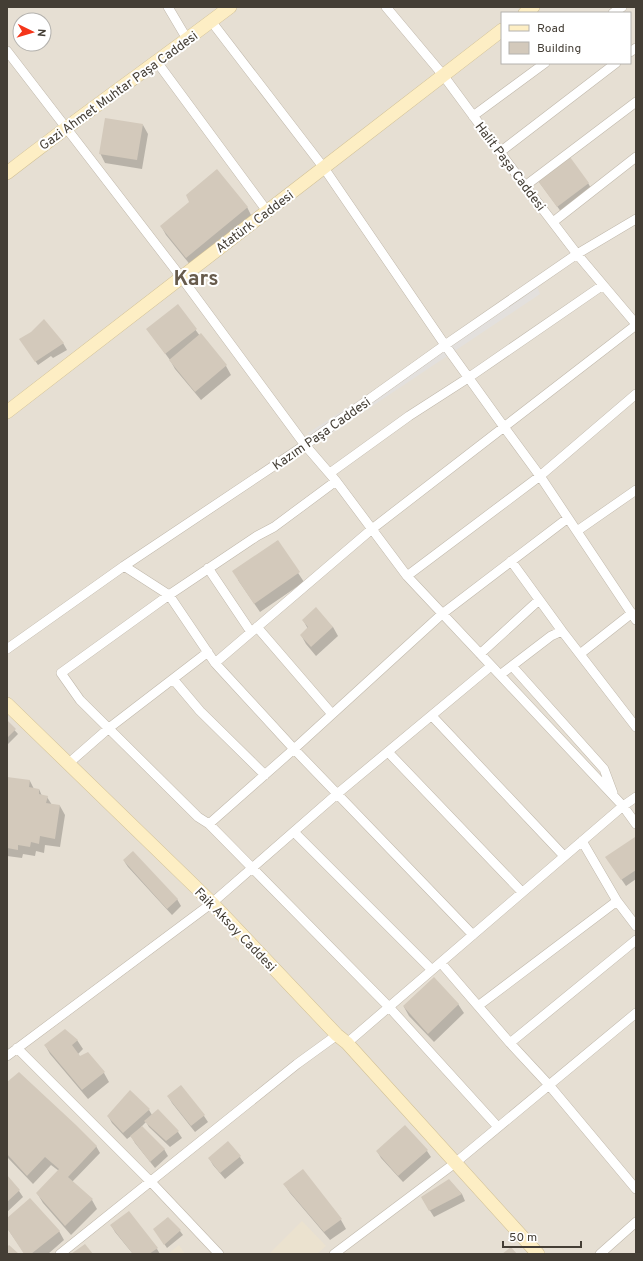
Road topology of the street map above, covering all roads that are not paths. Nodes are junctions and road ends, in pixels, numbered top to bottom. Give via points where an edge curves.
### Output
1 (168, 7) edge
2 (230, 7) edge
3 (386, 7) edge
4 (211, 21) junction
5 (501, 31) edge
6 (187, 39) junction
7 (7, 51) edge
8 (157, 62) junction
9 (544, 64) edge
10 (615, 64) edge
11 (443, 75) junction
12 (636, 102) edge
13 (473, 116) junction
14 (66, 127) junction
15 (500, 152) junction
16 (636, 157) edge
17 (324, 168) junction
18 (7, 174) edge
19 (525, 186) junction
20 (267, 212) junction
21 (636, 219) edge
22 (553, 222) junction
23 (577, 254) junction
24 (181, 277) junction
25 (603, 285) junction
26 (636, 324) edge
27 (445, 345) junction
28 (468, 378) junction
29 (636, 394) edge
30 (7, 412) edge
31 (504, 427) junction
32 (305, 445) junction
33 (330, 473) junction
34 (540, 476) junction
35 (336, 481) junction
36 (636, 490) edge
37 (568, 518) junction
38 (372, 529) junction
39 (576, 531) junction
40 (511, 561) junction
41 (124, 566) junction
42 (208, 568) junction
43 (407, 576) junction
44 (169, 595) junction
45 (539, 600) junction
46 (442, 614) junction
47 (634, 617) edge
48 (254, 630) junction
49 (562, 631) junction
50 (7, 649) edge
51 (208, 652) junction
52 (480, 654) junction
53 (580, 654) junction
54 (215, 663) junction
55 (491, 666) junction
56 (512, 666) junction
57 (500, 675) junction
58 (173, 679) junction
59 (7, 704) edge
60 (332, 714) junction
61 (432, 716) junction
62 (636, 727) edge
63 (109, 728) junction
64 (294, 749) junction
65 (388, 752) junction
66 (69, 764) junction
67 (265, 775) junction
68 (337, 794) junction
69 (636, 797) edge
70 (615, 798) junction
71 (623, 806) junction
72 (209, 824) junction
73 (636, 824) edge
74 (294, 832) junction
75 (582, 841) junction
76 (564, 856) junction
77 (252, 868) junction
78 (522, 892) junction
79 (617, 901) junction
80 (212, 903) junction
81 (636, 926) edge
82 (472, 935) junction
83 (636, 940) edge
84 (441, 963) junction
85 (432, 970) junction
86 (478, 1006) junction
87 (389, 1007) junction
88 (636, 1013) edge
89 (342, 1039) junction
90 (510, 1043) junction
91 (17, 1048) junction
92 (7, 1056) edge
93 (549, 1085) junction
94 (498, 1127) junction
95 (455, 1162) junction
96 (636, 1173) edge
97 (629, 1180) junction
98 (151, 1182) junction
99 (636, 1189) edge
100 (636, 1222) edge
101 (60, 1254) edge
102 (219, 1254) edge
103 (334, 1254) edge
104 (538, 1254) edge
105 (600, 1254) edge

1 - 6 street
2 - 4 street, Gazi Ahmet Muhtar Paşa Caddesi
3 - 11 street, Halit Paşa Caddesi
4 - 6 street, Gazi Ahmet Muhtar Paşa Caddesi
4 - 17 street
5 - 11 street, Atatürk Caddesi
6 - 8 street, Gazi Ahmet Muhtar Paşa Caddesi
7 - 14 street
8 - 14 street, Gazi Ahmet Muhtar Paşa Caddesi
8 - 20 street
9 - 13 street
10 - 15 street
11 - 13 street, Halit Paşa Caddesi
11 - 17 street, Atatürk Caddesi
12 - 19 street
13 - 15 street, Halit Paşa Caddesi
14 - 18 street, Gazi Ahmet Muhtar Paşa Caddesi
14 - 24 street
15 - 19 street, Halit Paşa Caddesi
16 - 22 street
17 - 20 street, Atatürk Caddesi
17 - 27 street
19 - 22 street, Halit Paşa Caddesi
20 - 24 street, Atatürk Caddesi
21 - 23 street, Kazım Paşa Caddesi
22 - 23 street, Halit Paşa Caddesi
23 - 25 street, Halit Paşa Caddesi
23 - 27 street, Kazım Paşa Caddesi
24 - 30 street, Atatürk Caddesi
24 - 32 street
25 - 26 street, Halit Paşa Caddesi
25 - 28 street
26 - 31 street
27 - 28 street
27 - 32 street, Kazım Paşa Caddesi
28 - 31 street
28 - 33 street via 409,416
29 - 34 street
31 - 34 street
31 - 38 street
32 - 33 street
32 - 41 street, Kazım Paşa Caddesi
33 - 35 street
34 - 37 street
34 - 43 street
35 - 38 street
35 - 42 street via 274,527
36 - 39 street
37 - 39 street
37 - 40 street
38 - 43 street
38 - 48 street
39 - 47 street
40 - 45 street
40 - 46 street
41 - 44 street
41 - 50 street, Kazım Paşa Caddesi
42 - 44 street
42 - 48 street
43 - 46 street
44 - 51 street
44 - 63 street via 61,673 80,700
45 - 49 street
45 - 52 street
46 - 52 street
46 - 60 street
47 - 53 street
48 - 54 street
48 - 60 street
49 - 53 street
49 - 56 street via 551,636
51 - 54 street
51 - 58 street
52 - 55 street
53 - 62 street
54 - 64 street
55 - 57 street
55 - 61 street
56 - 57 street
56 - 70 street via 604,769
57 - 70 street
58 - 63 street
58 - 67 street via 200,711
59 - 66 street, Faik Aksoy Caddesi
60 - 64 street
61 - 65 street
61 - 76 street
63 - 66 street
63 - 72 street via 198,817
64 - 67 street
64 - 68 street
65 - 68 street
65 - 78 street
66 - 80 street, Faik Aksoy Caddesi
67 - 72 street
68 - 74 street
68 - 82 street
69 - 71 street
70 - 71 street
71 - 73 street
71 - 75 street
72 - 77 street
74 - 77 street
74 - 85 street
75 - 76 street
75 - 79 street
76 - 78 street
77 - 80 street
77 - 87 street
78 - 82 street
79 - 81 street
79 - 86 street
80 - 89 street, Faik Aksoy Caddesi
80 - 91 street
82 - 84 street
83 - 90 street
84 - 85 street
84 - 86 street
85 - 87 street
86 - 90 street
87 - 89 street
87 - 94 street
88 - 93 street
89 - 95 street, Faik Aksoy Caddesi
89 - 98 street via 297,1064
90 - 93 street
91 - 92 street
91 - 98 street
93 - 94 street
93 - 97 street
94 - 95 street
95 - 103 street
95 - 104 street, Faik Aksoy Caddesi
96 - 97 street
97 - 99 street
98 - 101 street
98 - 102 street
100 - 105 street

